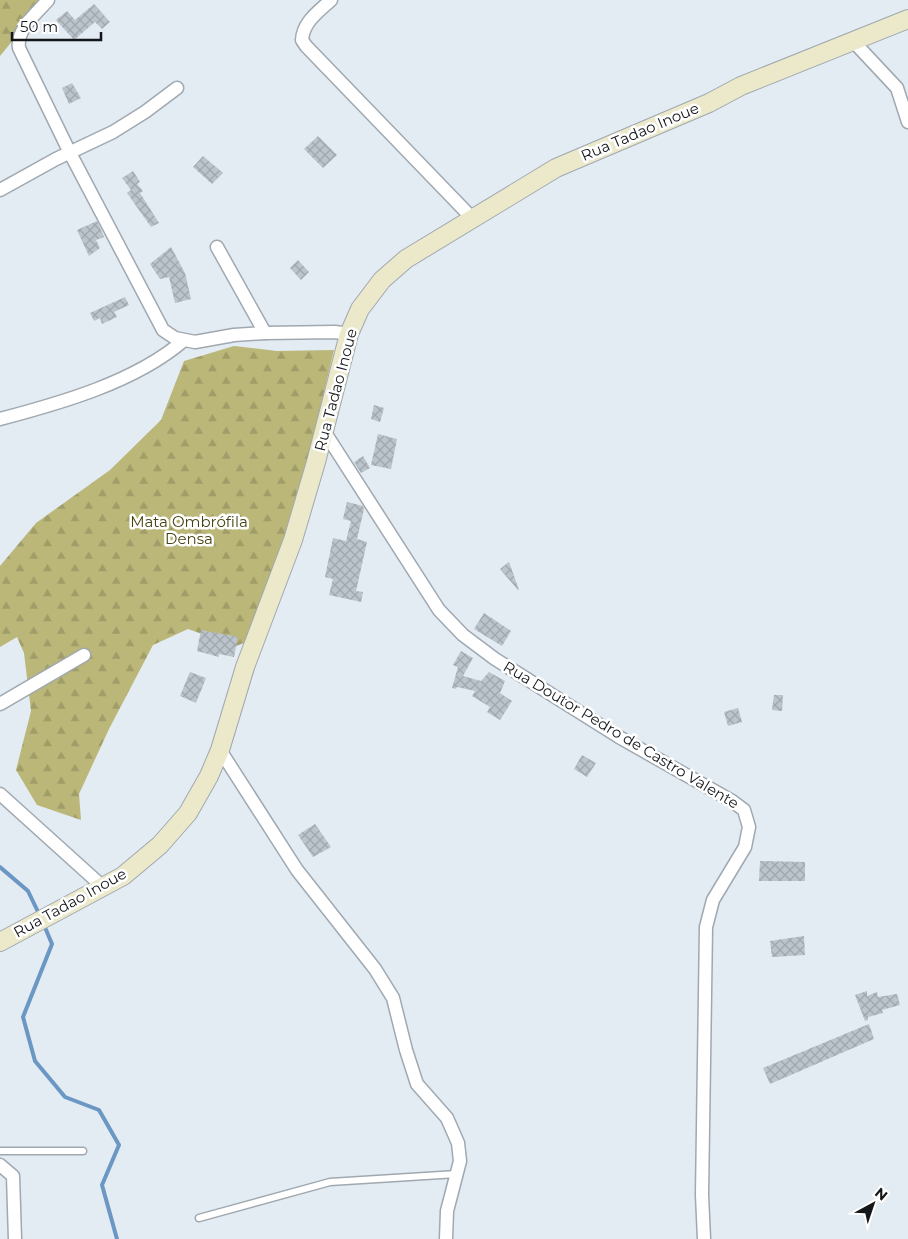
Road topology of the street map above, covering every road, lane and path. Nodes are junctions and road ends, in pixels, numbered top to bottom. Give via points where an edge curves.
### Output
1 (48, 0) edge
2 (331, 0) edge
3 (908, 20) edge
4 (853, 41) junction
5 (177, 88) dead end
6 (908, 122) edge
7 (70, 153) junction
8 (0, 190) edge
9 (473, 219) junction
10 (217, 247) dead end
11 (265, 333) junction
12 (348, 334) junction
13 (183, 341) junction
14 (0, 419) edge
15 (324, 431) junction
16 (84, 655) dead end
17 (0, 704) edge
18 (220, 750) junction
19 (0, 794) edge
20 (102, 886) junction
21 (0, 942) edge
22 (0, 1151) edge
23 (83, 1151) dead end
24 (0, 1165) edge
25 (457, 1174) junction
26 (199, 1218) dead end
27 (15, 1239) edge
28 (446, 1239) edge
29 (704, 1239) edge

1 - 7 street via 24,28 18,41
2 - 9 street via 310,19 302,40
3 - 4 street, Rua Tadao Inoue
4 - 6 street via 897,88
4 - 9 street, Rua Tadao Inoue via 588,153 556,168
5 - 7 street via 113,132
7 - 8 street
7 - 13 street via 158,323 169,335
9 - 12 street, Rua Tadao Inoue via 406,259 382,280 360,309
10 - 11 street
11 - 12 street
11 - 13 street
12 - 15 street, Rua Tadao Inoue
13 - 14 street via 148,366 121,378
15 - 18 street, Rua Tadao Inoue via 293,540 246,667
15 - 29 street, Rua Doutor Pedro de Castro Valente via 439,610 463,635 531,682 744,810 749,827 745,847 713,900 706,927
16 - 17 street
18 - 20 street, Rua Tadao Inoue via 188,812 160,845 123,876
18 - 25 street via 297,870 390,991 417,1084 447,1118 454,1133 459,1152
19 - 20 street
20 - 21 street, Rua Tadao Inoue
22 - 23 lane
24 - 27 street via 13,1176
25 - 26 lane via 330,1182
25 - 28 street via 447,1211

